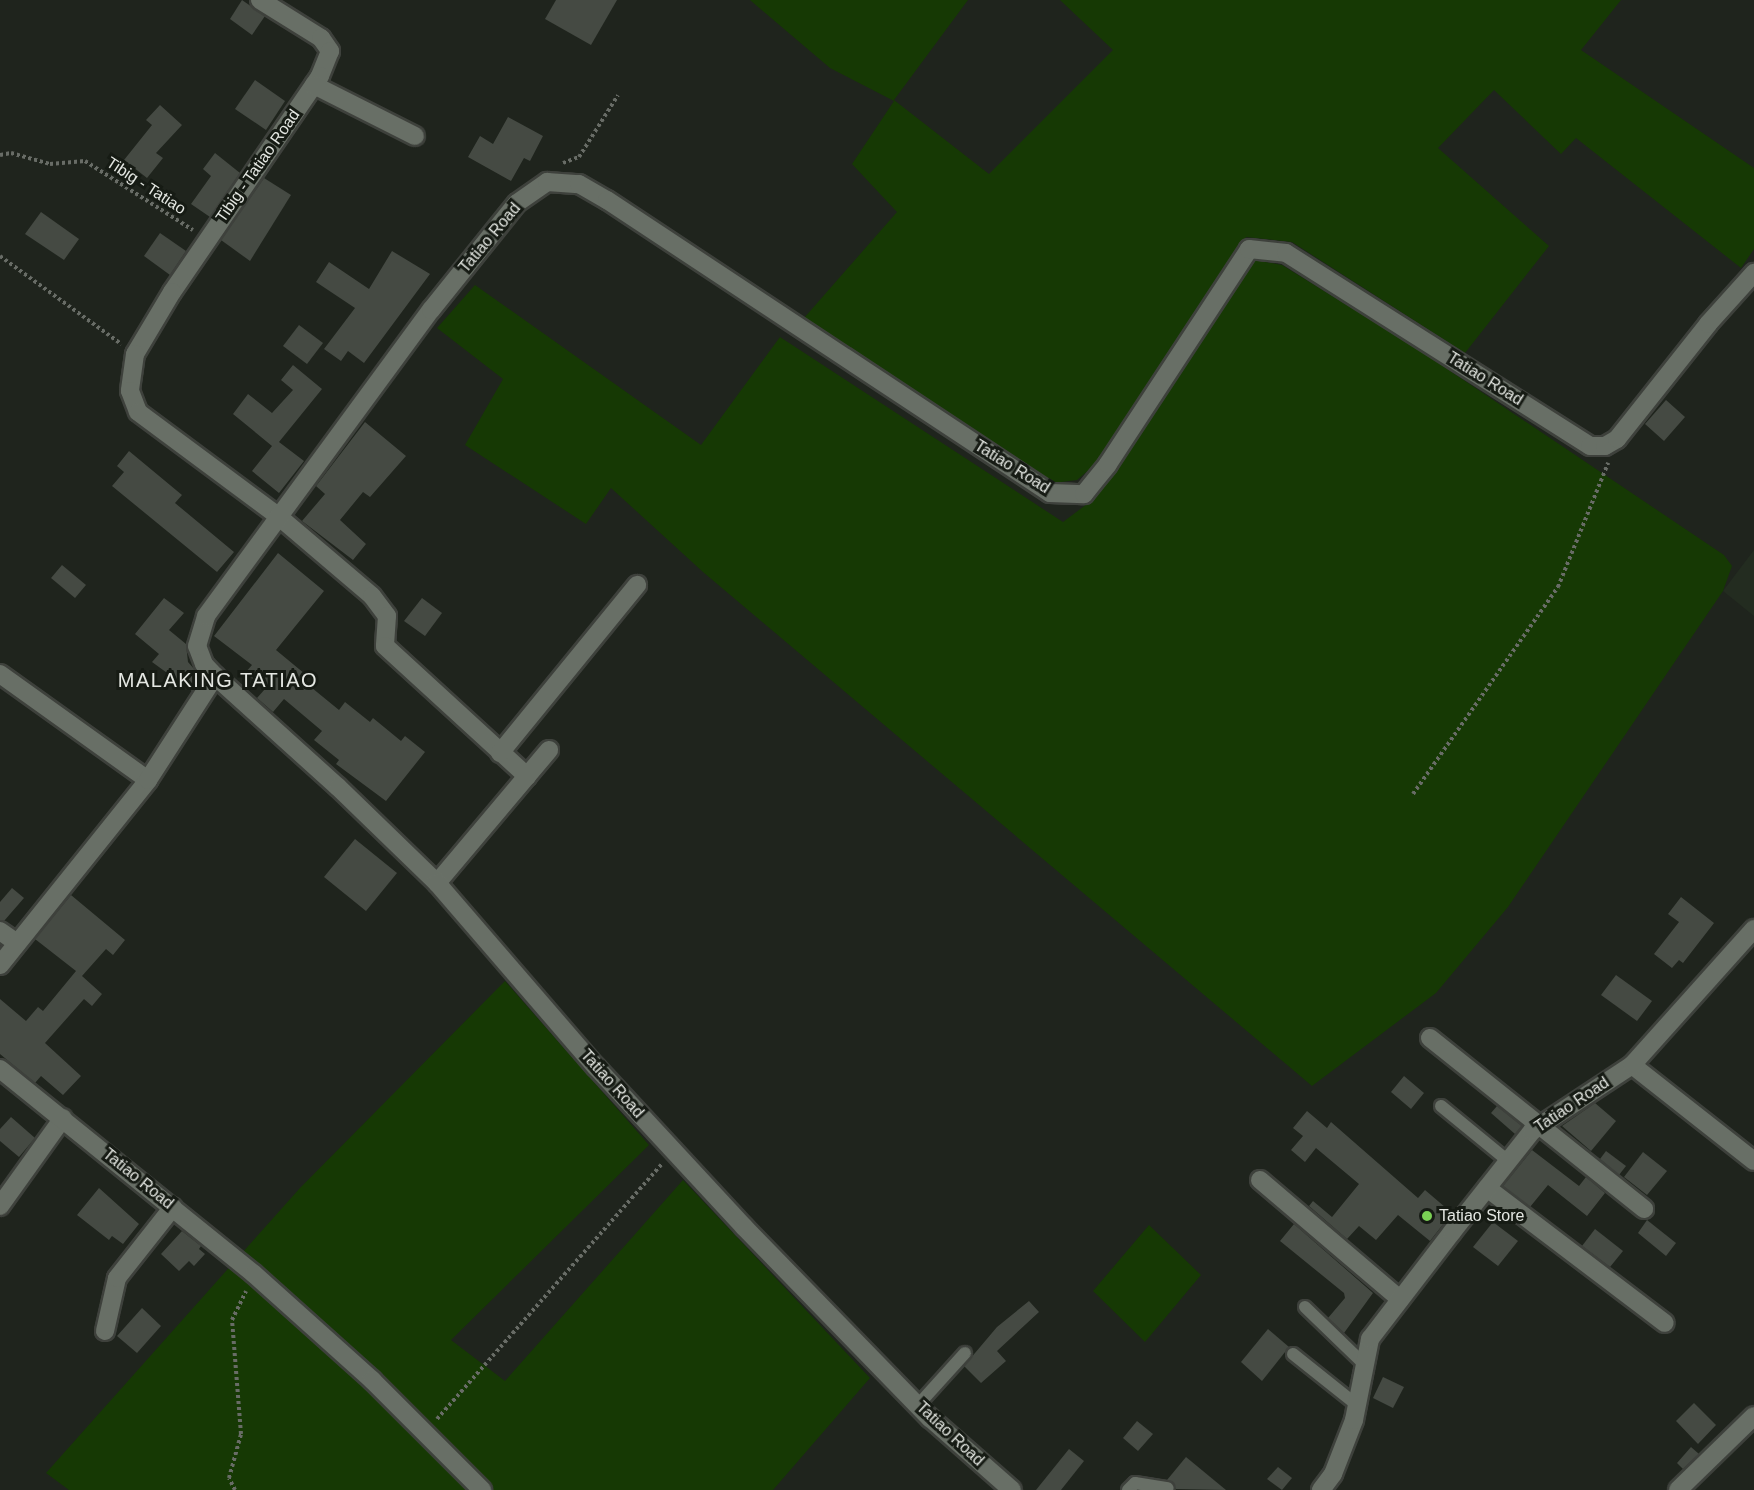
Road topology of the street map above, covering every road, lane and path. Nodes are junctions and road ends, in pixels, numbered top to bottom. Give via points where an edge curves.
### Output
1 (260, 0) edge
2 (314, 85) junction
3 (618, 95) dead end
4 (415, 136) dead end
5 (0, 155) edge
6 (547, 182) junction
7 (207, 239) junction
8 (0, 256) edge
9 (1754, 273) edge
10 (135, 354) junction
11 (1617, 439) junction
12 (278, 516) junction
13 (638, 585) dead end
14 (0, 674) edge
15 (215, 676) junction
16 (549, 750) dead end
17 (500, 753) junction
18 (526, 776) junction
19 (148, 780) junction
20 (1413, 794) dead end
21 (437, 883) junction
22 (1754, 929) edge
23 (0, 931) edge
24 (17, 943) junction
25 (0, 964) edge
26 (1430, 1038) dead end
27 (1632, 1065) junction
28 (0, 1069) edge
29 (1441, 1106) dead end
30 (63, 1118) junction
31 (1539, 1124) junction
32 (673, 1152) junction
33 (1508, 1161) junction
34 (1754, 1161) edge
35 (1260, 1180) dead end
36 (1487, 1188) junction
37 (0, 1206) edge
38 (173, 1207) junction
39 (1644, 1209) dead end
40 (254, 1274) junction
41 (1400, 1299) junction
42 (1305, 1307) dead end
43 (1665, 1323) dead end
44 (105, 1331) dead end
45 (965, 1353) dead end
46 (1293, 1354) dead end
47 (1364, 1364) junction
48 (918, 1405) junction
49 (1357, 1405) junction
50 (1754, 1416) edge
51 (424, 1435) junction
52 (1168, 1488) dead end
53 (235, 1490) edge
54 (482, 1490) edge
55 (1012, 1490) edge
56 (1128, 1490) edge
57 (1321, 1490) edge
58 (1678, 1490) edge

1 - 2 street, Tibig - Tatiao Road via 321,38 330,51
2 - 4 street
2 - 7 street, Tibig - Tatiao Road
3 - 6 path via 579,157 564,163
5 - 7 path, Tibig - Tatiao via 12,153 50,164 85,161
6 - 11 street, Tatiao Road via 579,184 607,200 1050,494 1084,494 1108,464 1249,249 1286,253 1590,446 1605,446
6 - 12 street, Tatiao Road via 510,212
7 - 10 street, Tibig - Tatiao Road
8 - 10 path
9 - 11 street via 1708,324
10 - 12 street via 130,391 138,412
11 - 20 path via 1584,530 1558,587
12 - 15 street, Tatiao Road via 206,616 197,646 204,664
12 - 17 street via 372,596 387,616 385,646
13 - 17 street
14 - 19 street
15 - 19 street
15 - 21 street, Tatiao Road
16 - 18 street
17 - 18 street
18 - 21 street
19 - 24 street
21 - 32 street, Tatiao Road
22 - 27 street, Tatiao Road
23 - 24 street
24 - 25 street
26 - 31 street
27 - 31 street, Tatiao Road
27 - 34 street
28 - 30 street, Tatiao Road
29 - 33 lane
30 - 37 street
30 - 38 street, Tatiao Road
31 - 33 street, Tatiao Road
31 - 39 street
32 - 48 street, Tatiao Road
32 - 51 path
33 - 36 street, Tatiao Road
35 - 41 street
36 - 41 street, Tatiao Road
36 - 43 street
38 - 40 street, Tatiao Road
38 - 44 street via 117,1278
40 - 51 street, Tatiao Road via 372,1380
40 - 53 path via 232,1320 242,1434 230,1478
41 - 47 street, Tatiao Road via 1370,1340
42 - 47 lane
45 - 48 lane
46 - 49 lane
47 - 49 street, Tatiao Road
48 - 55 street, Tatiao Road
49 - 57 street, Tatiao Road via 1334,1474
50 - 58 street
51 - 54 street, Tatiao Road
52 - 56 lane via 1135,1483

